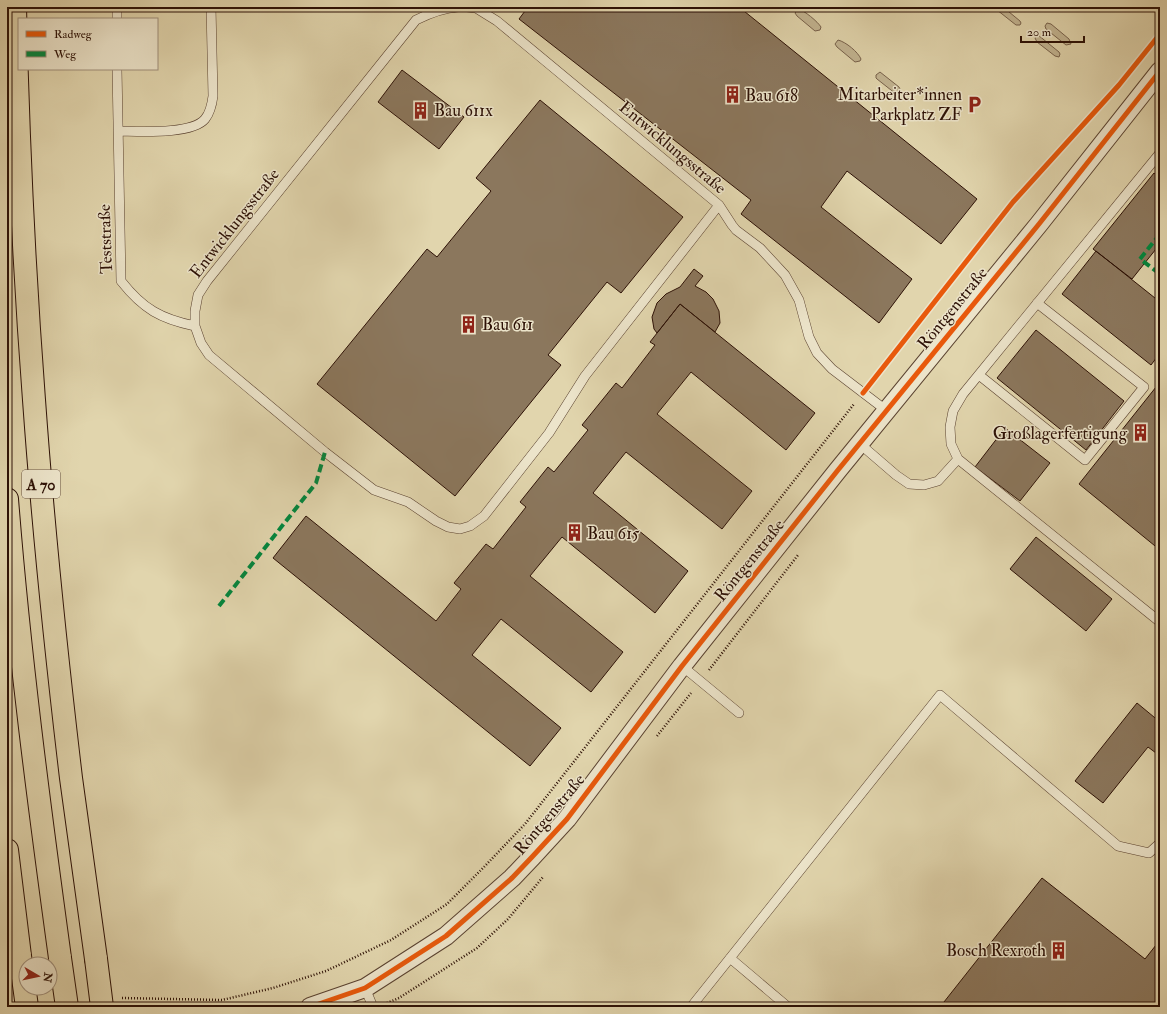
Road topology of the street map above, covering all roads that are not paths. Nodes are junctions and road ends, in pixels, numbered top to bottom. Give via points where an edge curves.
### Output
1 (15, 7) edge
2 (117, 7) edge
3 (211, 7) edge
4 (452, 7) edge
5 (468, 7) edge
6 (117, 18) edge
7 (117, 70) edge
8 (1160, 71) edge
9 (118, 131) junction
10 (1160, 153) edge
11 (719, 205) junction
12 (1037, 303) junction
13 (196, 326) junction
14 (979, 375) junction
15 (887, 411) junction
16 (860, 444) junction
17 (958, 460) junction
18 (7, 499) edge
19 (1160, 622) edge
20 (682, 666) junction
21 (739, 713) dead end
22 (1160, 843) edge
23 (7, 850) edge
24 (730, 958) junction
25 (365, 988) junction
26 (110, 1003) edge
27 (27, 1007) edge
28 (67, 1007) edge
29 (310, 1007) edge
30 (373, 1007) edge
31 (691, 1007) edge
32 (788, 1007) edge

1 - 26 highway, A 70, bridge via 18,142 25,271 46,546 70,769 96,959
2 - 6 lane
3 - 9 lane via 213,96 211,108 205,119 198,125 179,129
4 - 13 lane, Entwicklungsstraße via 432,12 416,20 206,281 198,295
5 - 11 lane, Entwicklungsstraße via 476,8 497,21
7 - 9 lane, Teststraße
8 - 15 street, Röntgenstraße
9 - 13 lane, Teststraße via 122,281 143,304 161,316
10 - 12 lane
11 - 13 lane, Entwicklungsstraße via 585,376 549,433 484,516 470,526 460,529 448,527 408,502 374,490 209,355 201,343
11 - 15 lane, Entwicklungsstraße via 736,230 760,248 784,275 799,300 809,338 817,353 832,369
12 - 14 lane
12 - 14 lane via 1144,386 1095,448 1085,460
14 - 17 lane via 953,411 950,427 951,444
15 - 16 street, Röntgenstraße
16 - 17 lane via 909,484 924,485 938,481
16 - 20 street, Röntgenstraße
17 - 19 lane
18 - 28 highway, A 70, bridge via 41,817
20 - 21 lane
20 - 25 street, Röntgenstraße via 567,819 512,878 446,936
22 - 24 lane via 1149,853 1118,846 940,695
23 - 27 highway, bridge
24 - 31 lane
24 - 32 lane
25 - 29 street, Röntgenstraße
25 - 30 lane

